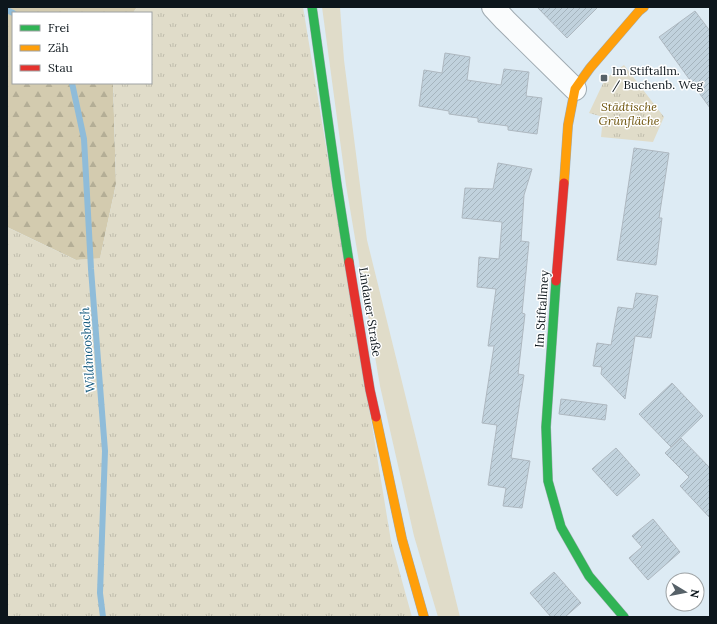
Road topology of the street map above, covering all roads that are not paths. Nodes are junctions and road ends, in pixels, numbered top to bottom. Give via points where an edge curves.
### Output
1 (312, 7) edge
2 (493, 7) edge
3 (644, 7) edge
4 (575, 89) junction
5 (424, 617) edge
6 (624, 617) edge

1 - 5 street, Lindauer Straße via 370,390 402,539
2 - 4 street
3 - 4 street, Im Stiftallmey via 590,68
4 - 6 street, Im Stiftallmey via 568,125 547,419 548,482 561,527 589,576

